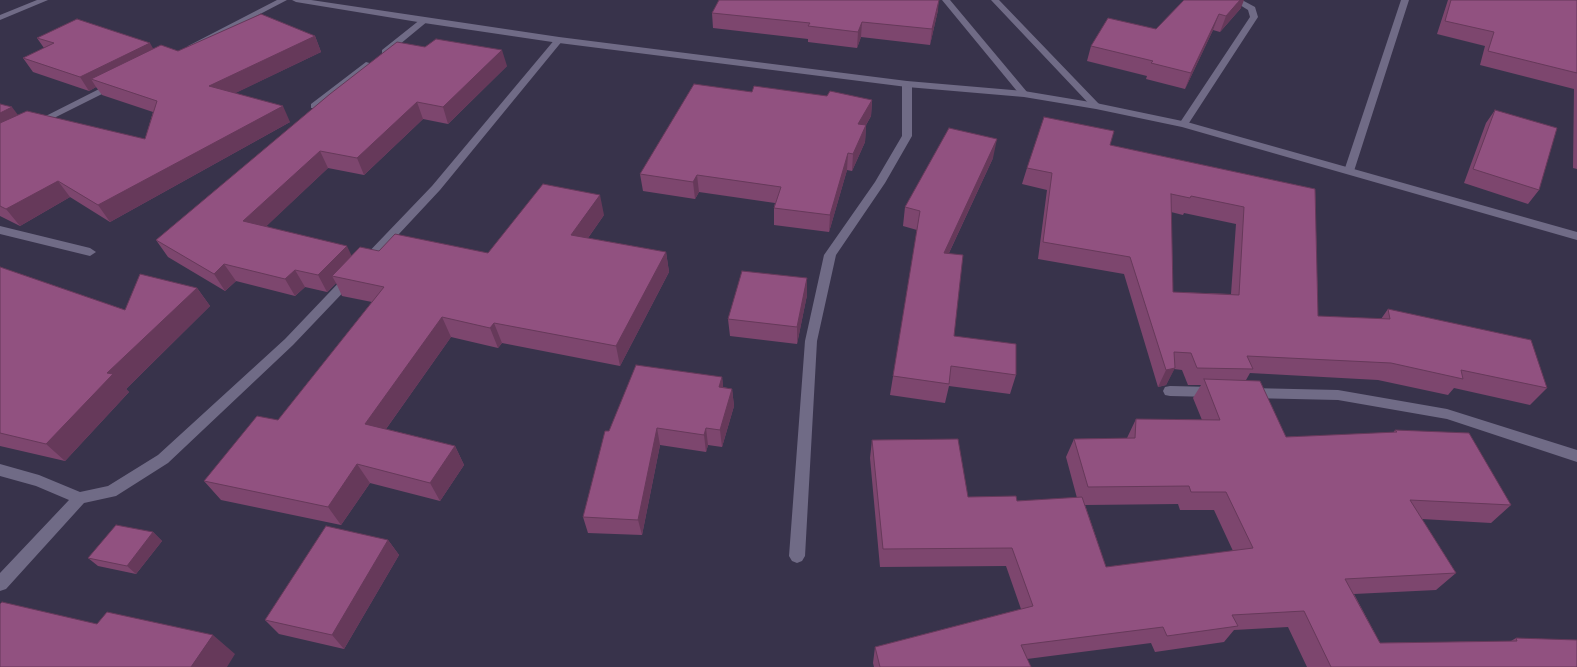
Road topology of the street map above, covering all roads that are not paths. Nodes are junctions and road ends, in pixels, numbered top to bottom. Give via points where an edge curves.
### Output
1 (44, 0) edge
2 (284, 0) edge
3 (296, 0) edge
4 (946, 0) edge
5 (995, 0) edge
6 (1236, 0) edge
7 (1259, 0) edge
8 (1405, 0) edge
9 (1252, 9) junction
10 (0, 18) edge
11 (424, 21) junction
12 (560, 40) junction
13 (186, 48) edge
14 (124, 79) edge
15 (907, 84) junction
16 (1024, 94) junction
17 (314, 106) edge
18 (1096, 106) junction
19 (1184, 124) junction
20 (27, 128) edge
21 (1349, 171) junction
22 (0, 230) edge
23 (1577, 236) edge
24 (90, 252) dead end
25 (1170, 391) dead end
26 (1577, 456) edge
27 (0, 470) edge
28 (80, 498) junction
29 (797, 556) dead end
30 (0, 584) edge

1 - 10 street
2 - 13 street
3 - 11 street
4 - 16 street
5 - 18 street
6 - 9 street
7 - 9 street
8 - 21 street
9 - 19 street via 1254,17
11 - 12 street
11 - 17 street
12 - 15 street
12 - 28 street via 436,188 289,342 163,459 111,492
14 - 20 street
15 - 16 street
15 - 29 street via 907,136 880,183 830,255 811,341
16 - 18 street
18 - 19 street
19 - 21 street
21 - 23 street
22 - 24 street
25 - 26 street via 1338,394 1448,414
27 - 28 street via 39,481
28 - 30 street

